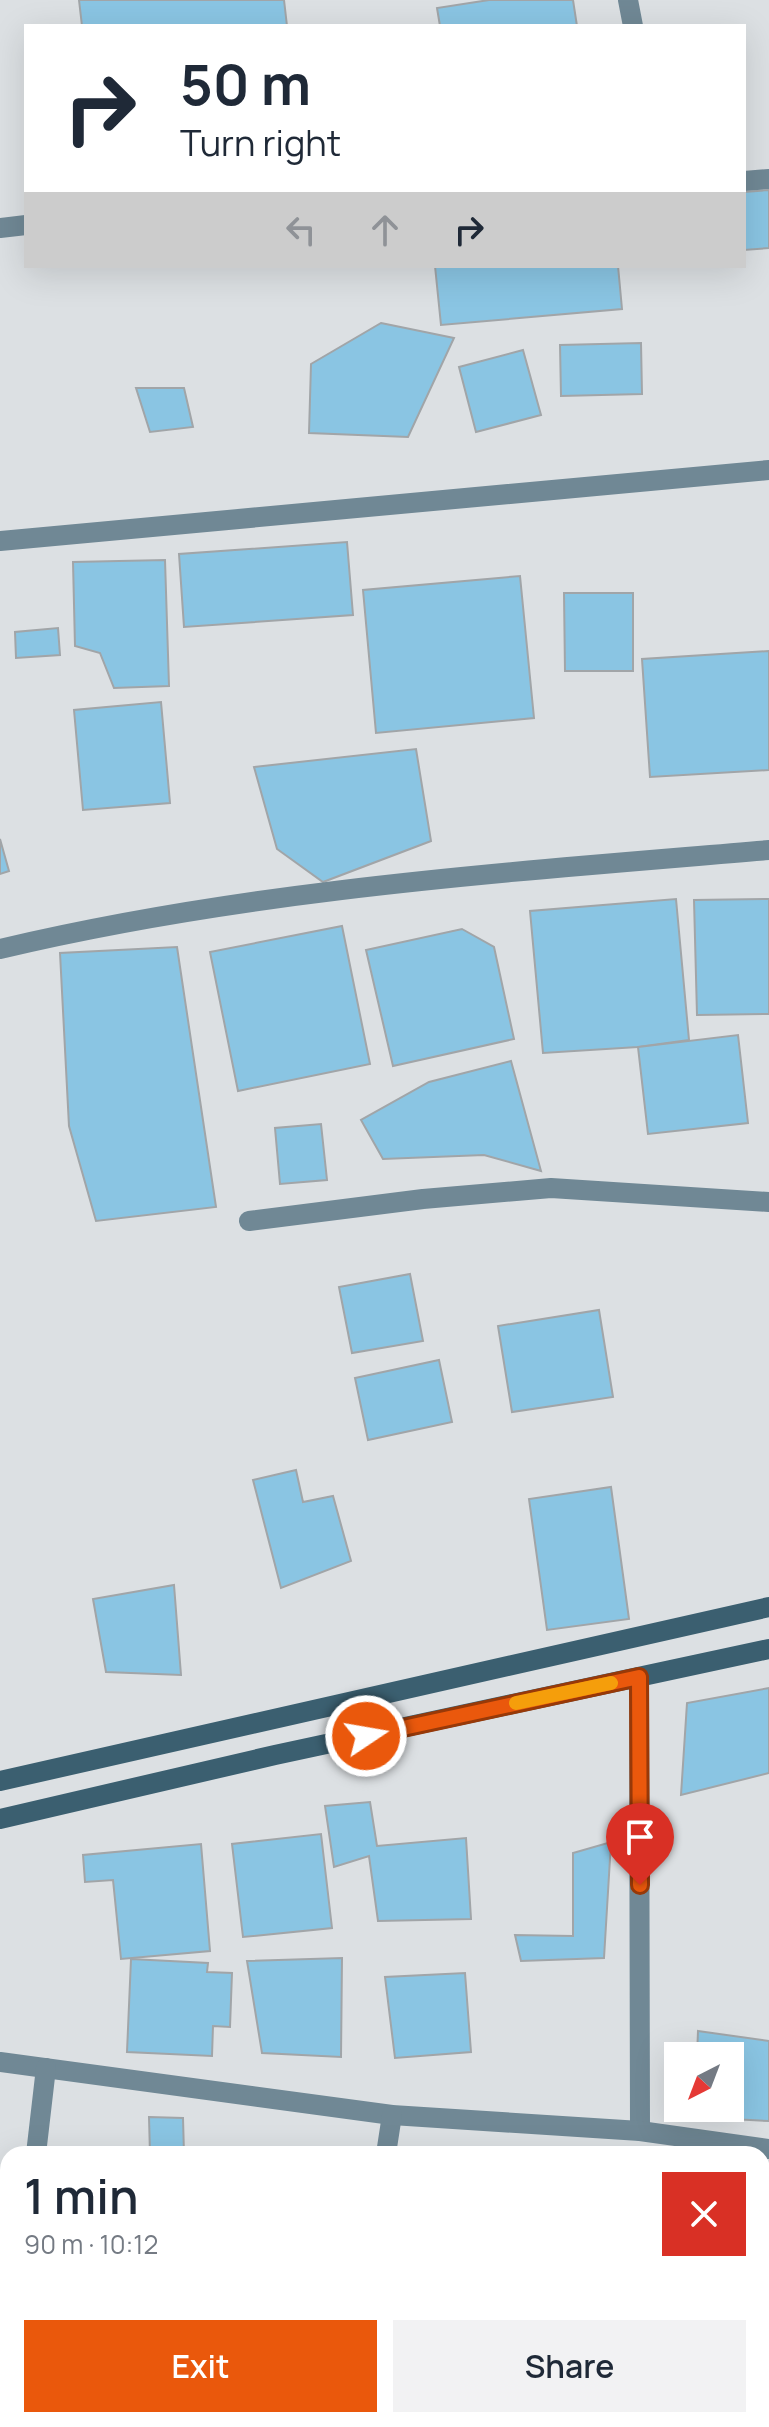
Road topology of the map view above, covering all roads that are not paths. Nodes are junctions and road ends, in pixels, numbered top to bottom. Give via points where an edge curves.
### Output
1 (628, 0) edge
2 (633, 24) edge
3 (769, 179) edge
4 (746, 181) edge
5 (24, 225) edge
6 (0, 228) edge
7 (769, 470) edge
8 (0, 541) edge
9 (769, 850) edge
10 (0, 949) edge
11 (769, 1202) edge
12 (249, 1221) dead end
13 (769, 1607) edge
14 (769, 1649) edge
15 (639, 1677) junction
16 (0, 1781) edge
17 (0, 1819) edge
18 (0, 2062) edge
19 (46, 2068) junction
20 (392, 2115) junction
21 (640, 2131) junction
22 (37, 2146) edge
23 (387, 2146) edge
24 (748, 2146) edge

1 - 2 street
3 - 4 street
5 - 6 street
7 - 8 street
9 - 10 street via 400,882 93,927
11 - 12 street via 551,1188
13 - 16 street
14 - 15 street
15 - 17 street
15 - 21 street
18 - 19 street
19 - 20 street
19 - 22 street
20 - 21 street
20 - 23 street
21 - 24 street

